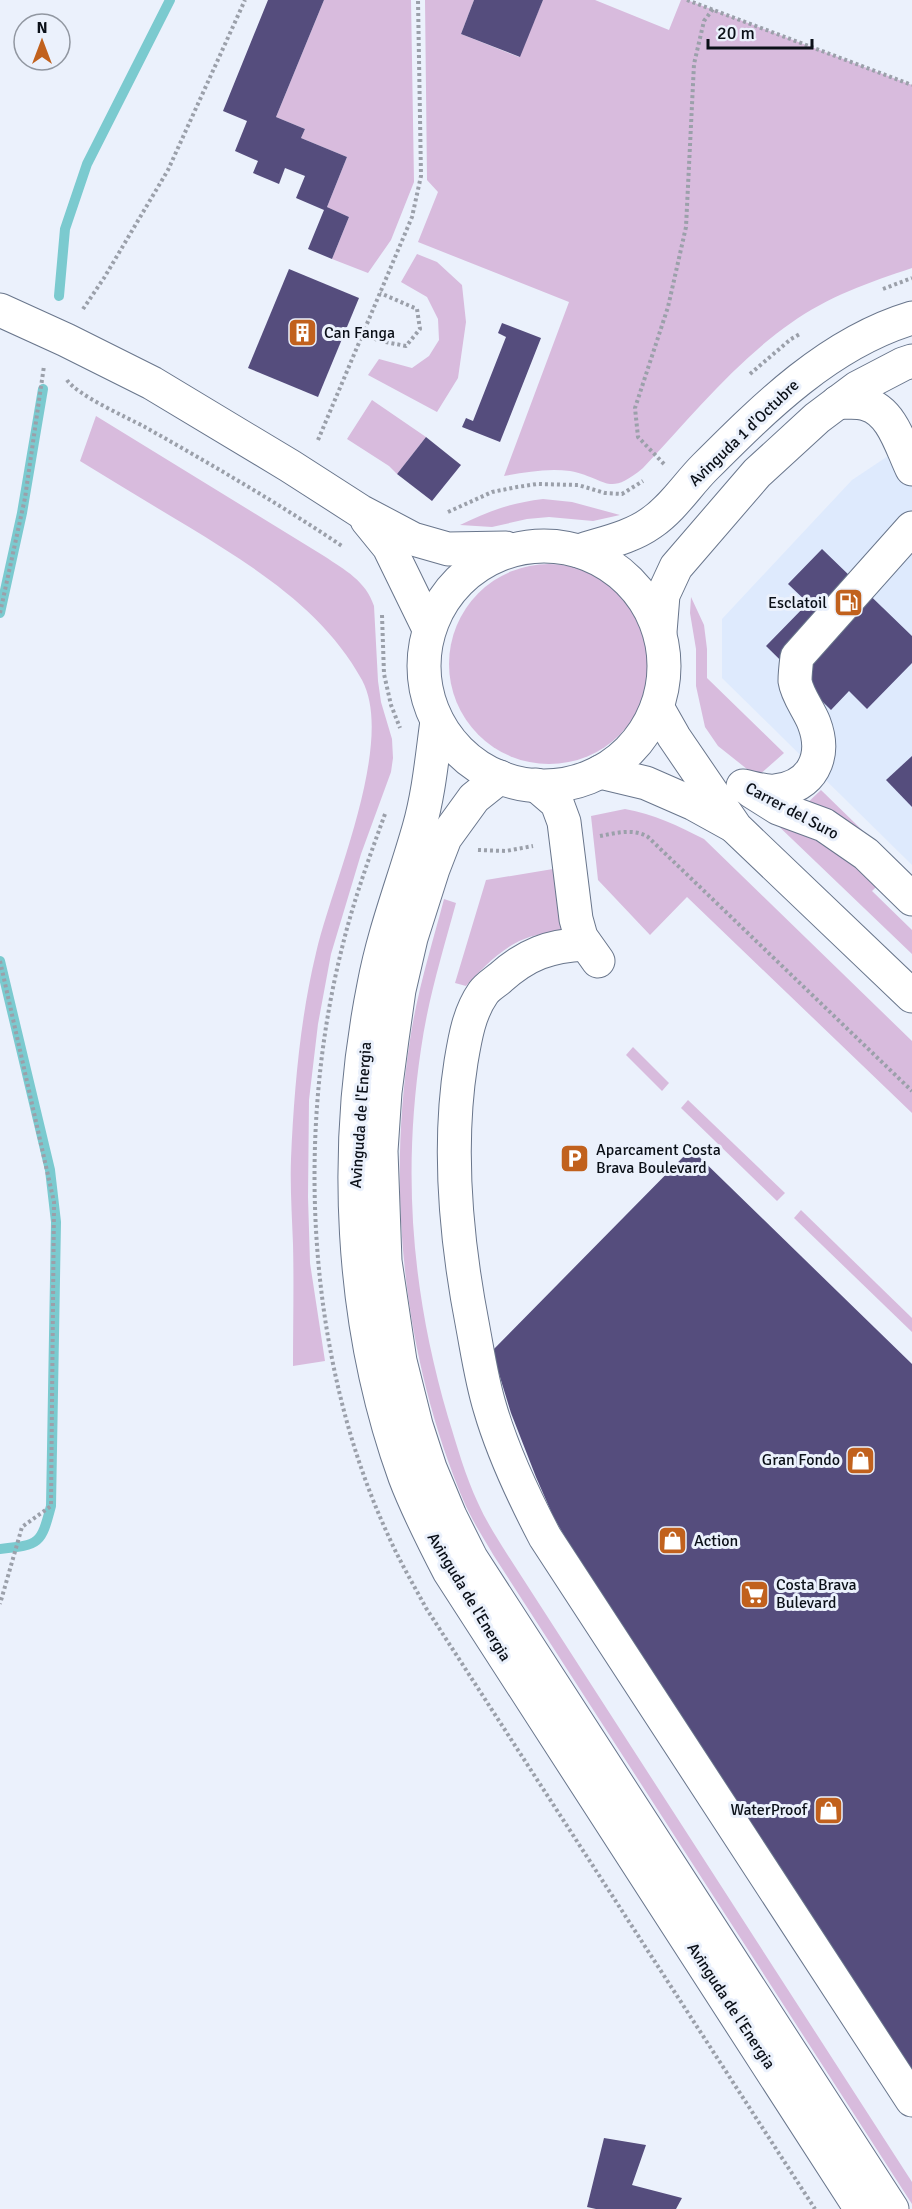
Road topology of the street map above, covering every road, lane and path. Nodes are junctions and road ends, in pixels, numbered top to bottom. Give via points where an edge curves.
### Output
1 (245, 0) edge
2 (418, 0) edge
3 (687, 0) edge
4 (713, 9) junction
5 (912, 85) edge
6 (912, 278) edge
7 (878, 292) dead end
8 (380, 293) junction
9 (0, 310) edge
10 (912, 318) edge
11 (810, 328) dead end
12 (363, 334) junction
13 (57, 337) junction
14 (912, 361) edge
15 (746, 377) dead end
16 (89, 397) dead end
17 (837, 402) junction
18 (318, 440) dead end
19 (672, 456) dead end
20 (664, 465) junction
21 (912, 469) edge
22 (656, 472) dead end
23 (647, 478) dead end
24 (360, 511) junction
25 (452, 511) dead end
26 (912, 528) edge
27 (517, 548) junction
28 (345, 549) dead end
29 (579, 551) junction
30 (0, 613) edge
31 (382, 613) dead end
32 (429, 629) junction
33 (660, 632) junction
34 (660, 695) junction
35 (437, 721) junction
36 (402, 735) dead end
37 (600, 772) junction
38 (500, 777) junction
39 (536, 785) junction
40 (743, 786) junction
41 (387, 805) dead end
42 (736, 828) junction
43 (567, 840) junction
44 (912, 899) edge
45 (0, 961) edge
46 (912, 996) edge
47 (912, 1091) edge
48 (0, 1604) edge
49 (912, 2100) edge
50 (815, 2209) edge
51 (861, 2209) edge
52 (891, 2209) edge

1 - 13 path via 168,170
2 - 8 path via 421,176 412,217
3 - 4 path
4 - 5 path
4 - 20 path via 704,21 694,64 686,227 668,307 635,408 638,437
6 - 7 path
8 - 12 path
8 - 12 path via 417,309 420,328 406,346
9 - 13 street
10 - 29 street, Avinguda 1 d'Octubre via 887,326 835,353 791,386 651,524
11 - 15 path via 790,339
12 - 18 path
13 - 24 street via 152,383
13 - 30 path
14 - 17 street
16 - 28 path via 285,508
17 - 21 street via 865,403 879,409
17 - 33 street via 757,473 676,567 663,595
19 - 20 path
20 - 22 path
23 - 25 path via 622,494 578,485 517,487 492,492
24 - 27 street via 413,539 448,549
24 - 32 street via 389,547
26 - 40 street via 797,657 795,683 815,725 819,747 808,778 794,787 773,792
27 - 29 street via 548,545
27 - 32 street via 493,556 462,577 439,607
29 - 33 street via 610,565 635,587
31 - 36 path via 384,674
32 - 35 street via 423,676
33 - 34 street via 664,657
34 - 37 street via 648,727 635,745
34 - 40 street, Carrer del Suro via 716,761
34 - 42 street via 674,737
35 - 38 street via 463,755
35 - 51 street, Avinguda de l'Energia via 429,786 386,931 374,986 359,1089 359,1264 375,1366 391,1432 418,1507 449,1571
37 - 39 street via 575,782
37 - 42 street via 646,783
38 - 39 street
38 - 52 street, Avinguda de l'Energia via 474,798 446,838 433,868 411,938 391,1049 381,1151 385,1261 400,1361 416,1425 430,1468 471,1558
39 - 43 street via 557,803
40 - 44 street, Carrer del Suro via 778,808 824,825 866,854
41 - 50 path via 339,958 318,1090 317,1240 322,1301 339,1392 354,1443 388,1537 426,1608
42 - 46 street
43 - 47 path via 630,832 648,837
43 - 49 street via 576,919 592,952 550,948 518,962 484,991 474,1008 459,1074 455,1124 458,1235 464,1285 490,1407 518,1486 545,1537
45 - 48 path via 54,1202 54,1336 51,1506 22,1527

